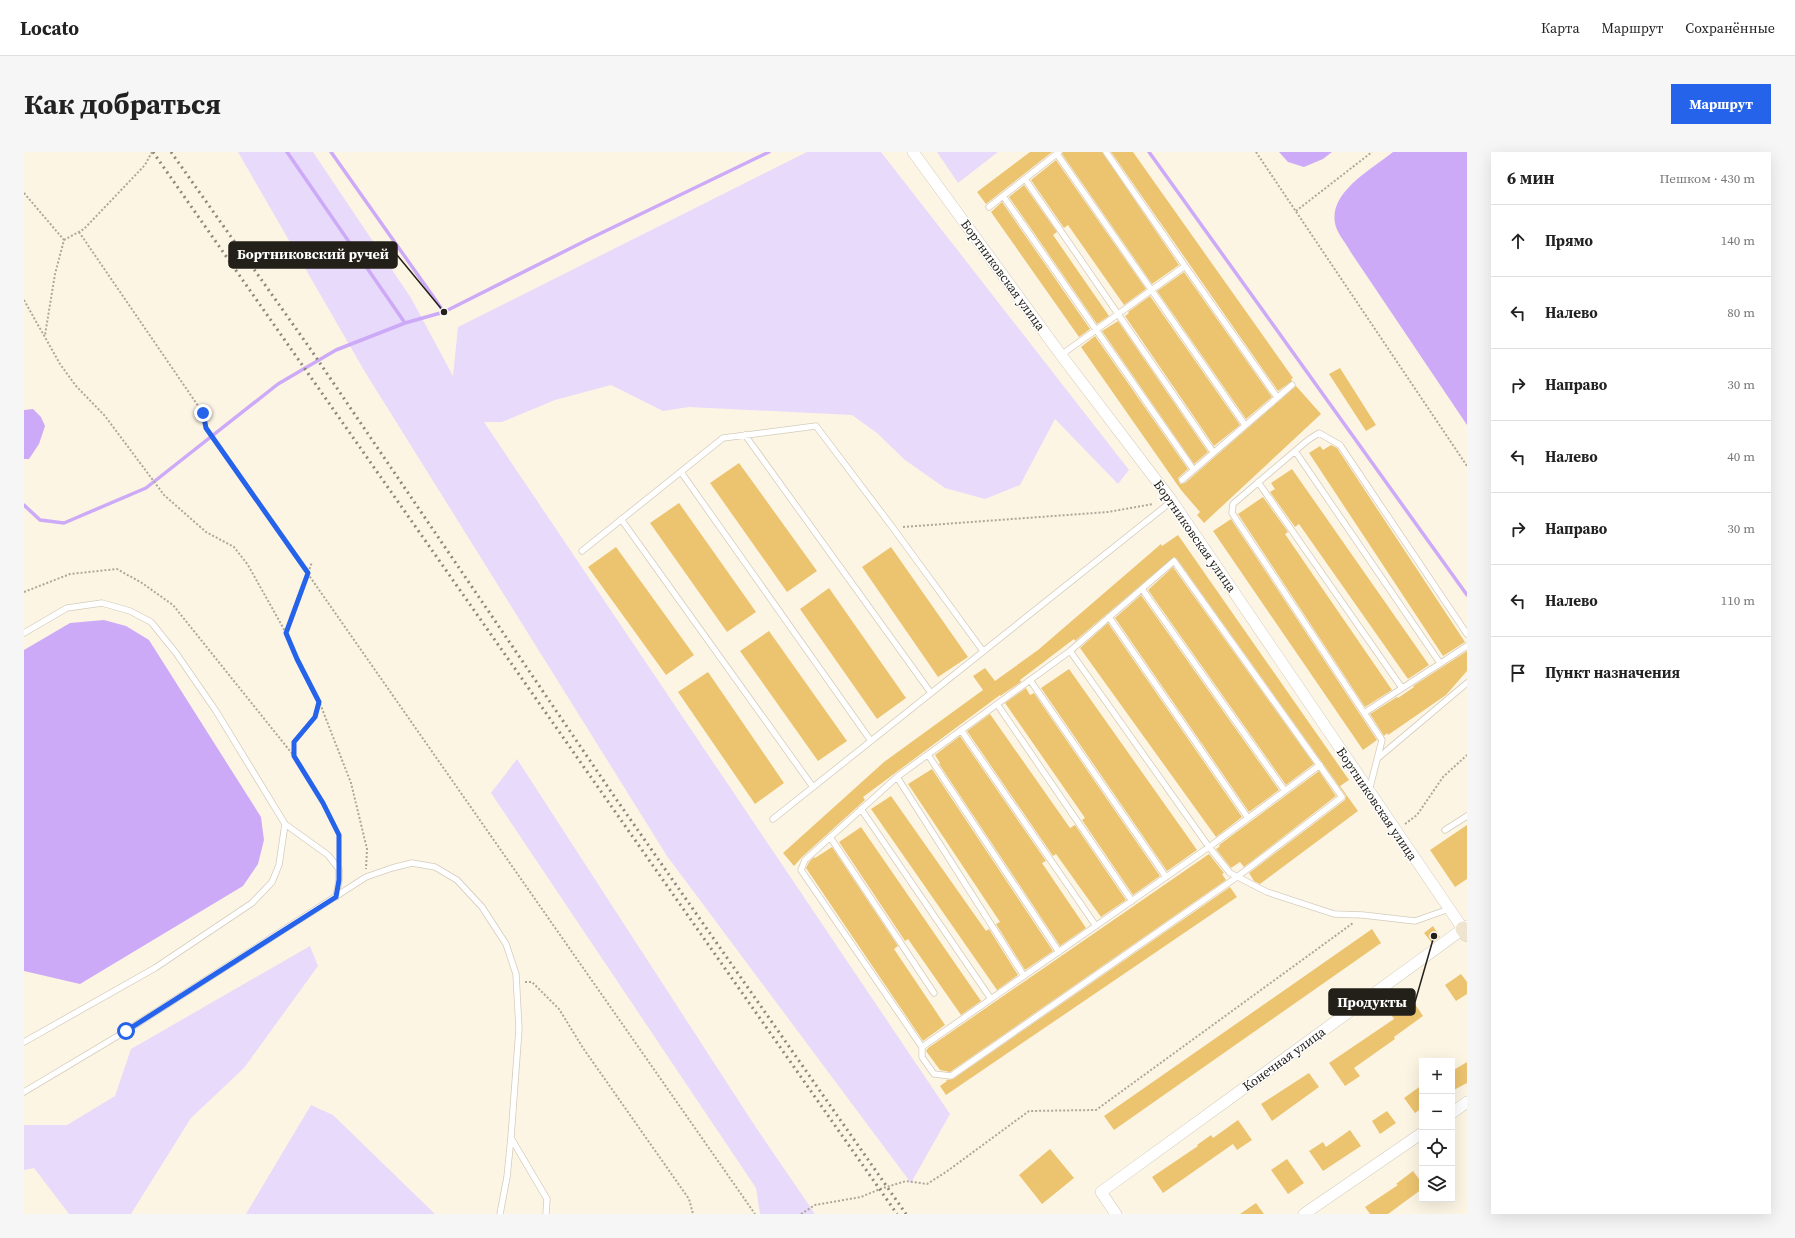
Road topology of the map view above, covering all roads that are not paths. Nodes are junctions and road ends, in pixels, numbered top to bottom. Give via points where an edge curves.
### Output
1 (913, 152) edge
2 (1106, 152) edge
3 (1058, 153) edge
4 (1025, 179) junction
5 (1003, 196) junction
6 (989, 207) dead end
7 (1185, 266) junction
8 (1151, 290) junction
9 (1119, 314) junction
10 (1096, 330) junction
11 (1061, 355) junction
12 (1292, 384) dead end
13 (1277, 397) junction
14 (1245, 425) junction
15 (745, 435) junction
16 (1295, 451) junction
17 (1213, 452) junction
18 (1193, 469) junction
19 (681, 472) junction
20 (1182, 480) dead end
21 (1258, 482) junction
22 (1172, 501) junction
23 (621, 519) junction
24 (582, 551) dead end
25 (1142, 589) junction
26 (1109, 617) junction
27 (24, 633) edge
28 (1467, 634) edge
29 (1467, 646) edge
30 (983, 651) junction
31 (1070, 651) junction
32 (1440, 663) junction
33 (1030, 680) junction
34 (1467, 683) edge
35 (1402, 688) junction
36 (931, 693) junction
37 (997, 704) junction
38 (1364, 713) junction
39 (962, 730) junction
40 (871, 741) junction
41 (928, 755) junction
42 (1377, 758) junction
43 (1320, 765) junction
44 (897, 777) junction
45 (813, 787) junction
46 (1285, 791) junction
47 (1369, 791) junction
48 (861, 809) junction
49 (1467, 816) edge
50 (1248, 818) junction
51 (773, 819) dead end
52 (285, 824) junction
53 (1445, 830) dead end
54 (830, 837) junction
55 (1209, 847) junction
56 (1166, 877) junction
57 (1237, 877) junction
58 (336, 897) junction
59 (1132, 901) junction
60 (1449, 908) junction
61 (1096, 926) junction
62 (1466, 930) edge
63 (1059, 952) junction
64 (1024, 976) junction
65 (934, 993) dead end
66 (991, 999) junction
67 (24, 1042) edge
68 (922, 1047) junction
69 (24, 1092) edge
70 (1467, 1102) edge
71 (1455, 1111) edge
72 (1419, 1135) edge
73 (511, 1137) junction
74 (500, 1214) edge
75 (546, 1214) edge
76 (1116, 1214) edge
77 (1304, 1214) edge

1 - 11 street, Бортниковская улица
2 - 7 lane
3 - 4 lane
3 - 8 lane
4 - 5 lane
4 - 9 lane
5 - 6 lane
5 - 10 lane
7 - 8 lane
7 - 13 lane
8 - 9 lane
8 - 14 lane
9 - 10 lane
9 - 17 lane
10 - 11 lane
10 - 18 lane
11 - 22 street, Бортниковская улица
12 - 13 lane
13 - 14 lane
14 - 17 lane
15 - 19 lane via 723,438
15 - 30 lane via 816,426
15 - 36 lane
16 - 21 lane
16 - 28 lane via 1319,433 1340,445
16 - 32 lane
17 - 18 lane
18 - 20 lane
19 - 23 lane
19 - 40 lane
21 - 35 lane
21 - 38 lane via 1233,504 1232,513
22 - 30 lane
22 - 47 street, Бортниковская улица
23 - 24 lane
23 - 45 lane
25 - 26 lane
25 - 43 lane via 1174,561
25 - 46 lane
26 - 31 lane
26 - 50 lane
27 - 52 lane via 67,608 102,603 130,611 151,622 216,711
29 - 32 lane
30 - 36 lane
31 - 33 lane
31 - 55 lane
32 - 35 lane
33 - 37 lane
33 - 56 lane
34 - 42 lane
35 - 38 lane
36 - 40 lane
37 - 39 lane
37 - 59 lane
38 - 42 lane via 1382,740
39 - 41 lane
39 - 61 lane
40 - 45 lane
41 - 44 lane
41 - 63 lane
42 - 47 lane
43 - 46 lane
43 - 57 lane via 1342,797
44 - 48 lane
44 - 64 lane
45 - 51 lane
46 - 50 lane
47 - 60 street, Бортниковская улица
48 - 54 lane
48 - 66 lane
49 - 53 lane
50 - 55 lane
52 - 58 lane via 328,855 338,869
52 - 67 lane via 279,865 272,882 252,903 155,968
54 - 65 lane
54 - 68 lane via 805,860 801,870
55 - 56 lane
55 - 57 lane via 1230,873
56 - 59 lane
57 - 60 lane via 1267,892 1334,914 1415,922
57 - 68 lane via 951,1076 934,1074 922,1057
58 - 69 lane via 126,1031
58 - 73 lane via 366,877 412,864 434,867 457,880 482,907 506,944 516,974 518,1029
59 - 61 lane
60 - 62 street, Бортниковская улица
61 - 63 lane
62 - 76 street, Конечная улица via 1101,1192
63 - 64 lane
64 - 66 lane
66 - 68 lane
70 - 71 street
72 - 77 street
73 - 74 lane
73 - 75 lane via 546,1199

